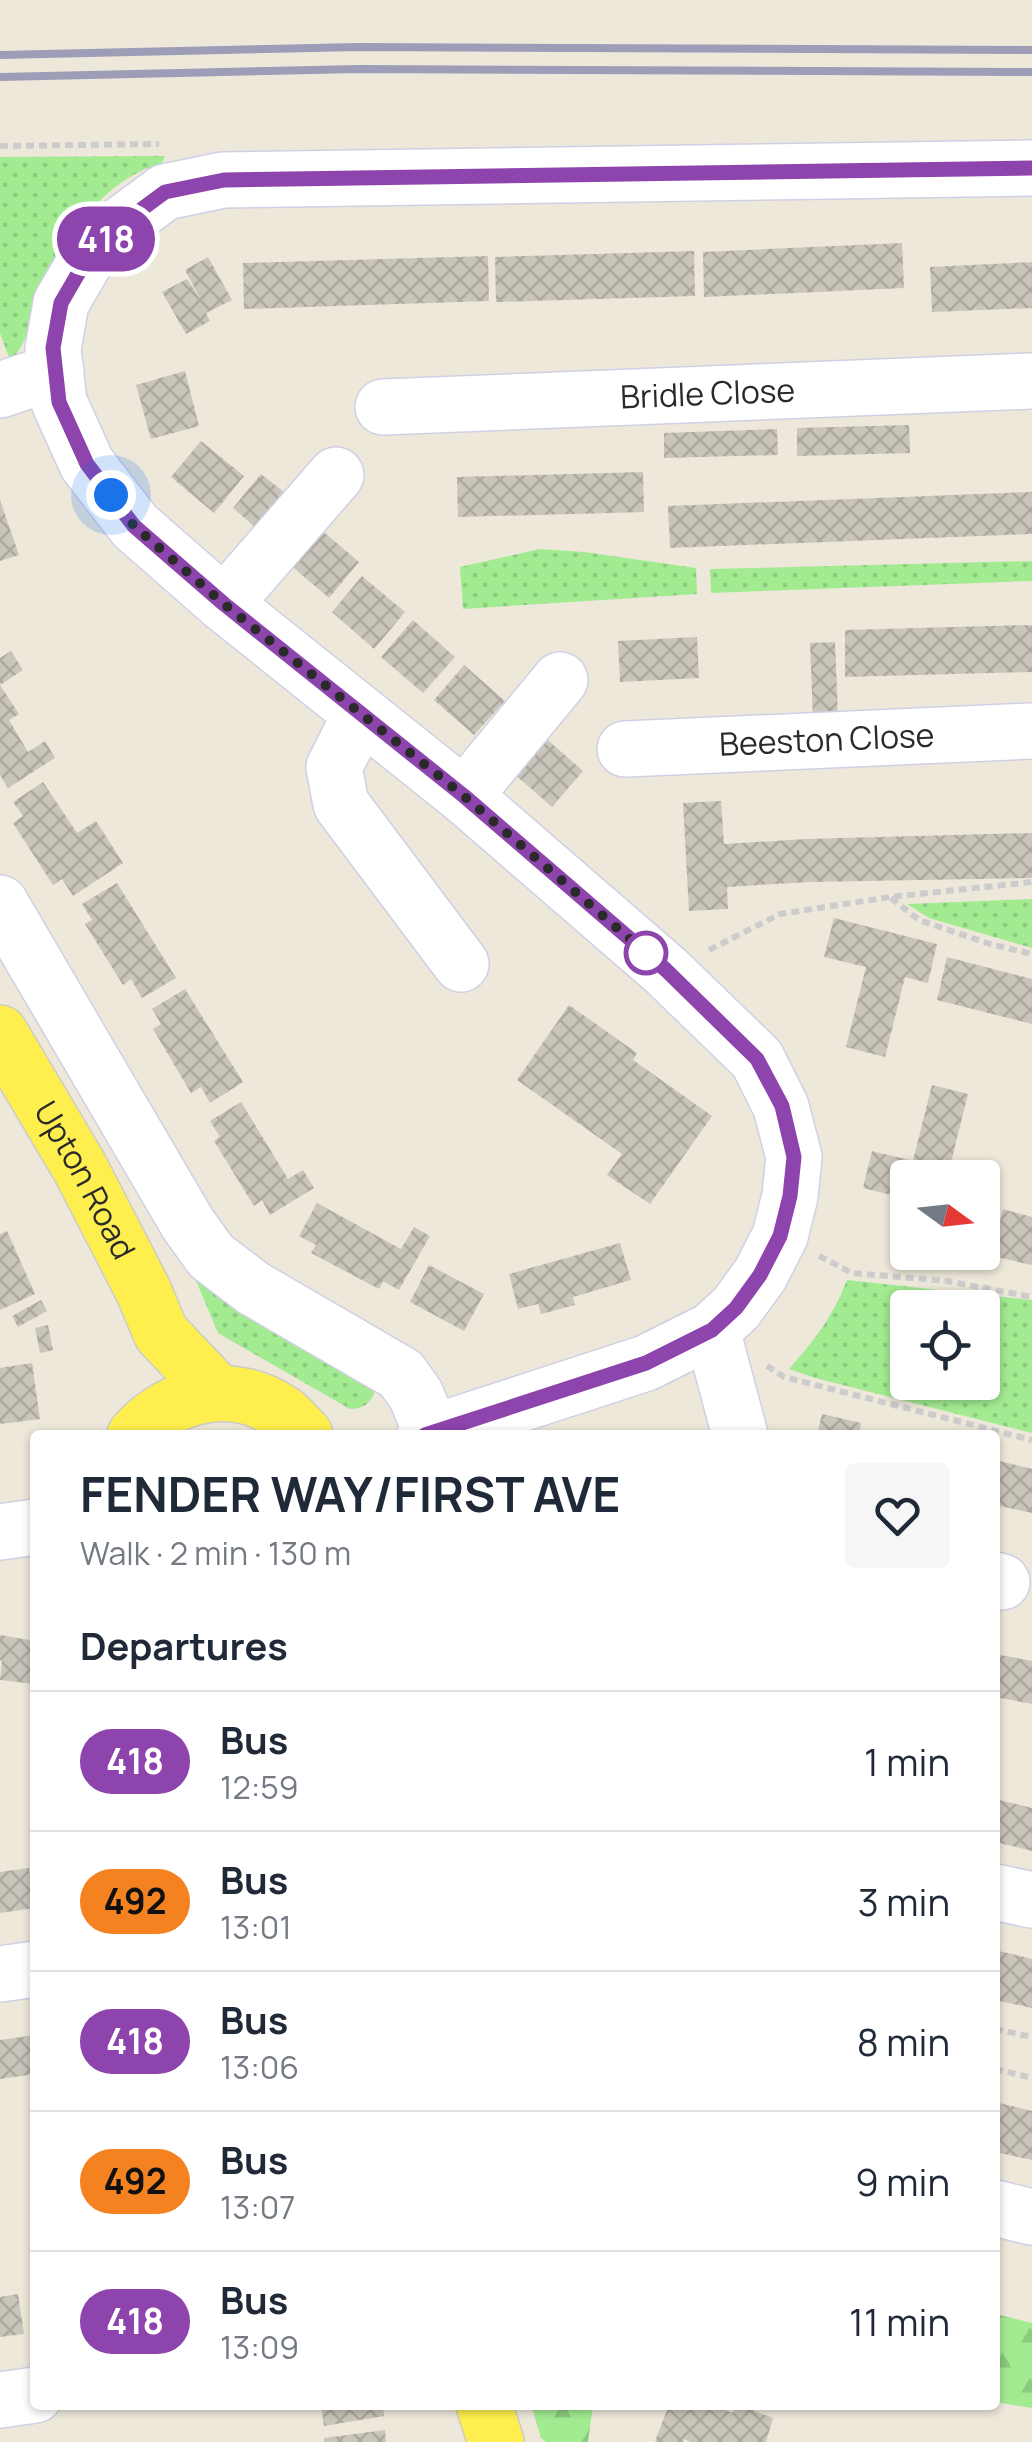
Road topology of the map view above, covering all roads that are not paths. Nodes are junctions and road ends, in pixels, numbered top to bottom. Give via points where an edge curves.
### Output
1 (1032, 168) edge
2 (56, 371) junction
3 (1032, 381) edge
4 (0, 390) edge
5 (384, 407) dead end
6 (336, 476) dead end
7 (224, 604) junction
8 (560, 680) dead end
9 (360, 714) junction
10 (1032, 731) edge
11 (625, 749) dead end
12 (464, 796) junction
13 (0, 903) edge
14 (460, 964) dead end
15 (0, 1033) edge
16 (712, 1330) junction
17 (161, 1333) junction
18 (218, 1393) junction
19 (147, 1424) edge
20 (300, 1430) edge
21 (428, 1430) edge
22 (441, 1430) edge
23 (739, 1430) edge
24 (30, 1527) edge
25 (0, 1532) edge
26 (1000, 1893) edge
27 (1032, 1900) edge
28 (30, 1970) edge
29 (0, 1974) edge
30 (1000, 2209) edge
31 (1032, 2217) edge
32 (30, 2396) edge
33 (0, 2400) edge
34 (486, 2410) edge
35 (496, 2442) edge

1 - 2 street via 224,180 165,192 86,260 61,303
2 - 4 street
2 - 7 street via 59,402 87,464 134,526
3 - 5 street, Bridle Close
6 - 7 street
7 - 9 street
8 - 12 street
9 - 12 street
9 - 14 street via 334,767 341,804
10 - 11 street, Beeston Close
12 - 16 street via 666,970 757,1059 782,1106 794,1157 780,1236 760,1275
13 - 21 street via 211,1256 253,1288 401,1374
15 - 17 main road, Upton Road via 80,1168
16 - 22 street via 646,1363
16 - 23 street
17 - 18 main road, Upton Road
17 - 19 main road, Upton Road
18 - 19 main road via 186,1398
18 - 20 main road via 252,1398 284,1413
24 - 25 street
26 - 27 street
28 - 29 street
30 - 31 street
32 - 33 street
34 - 35 main road

